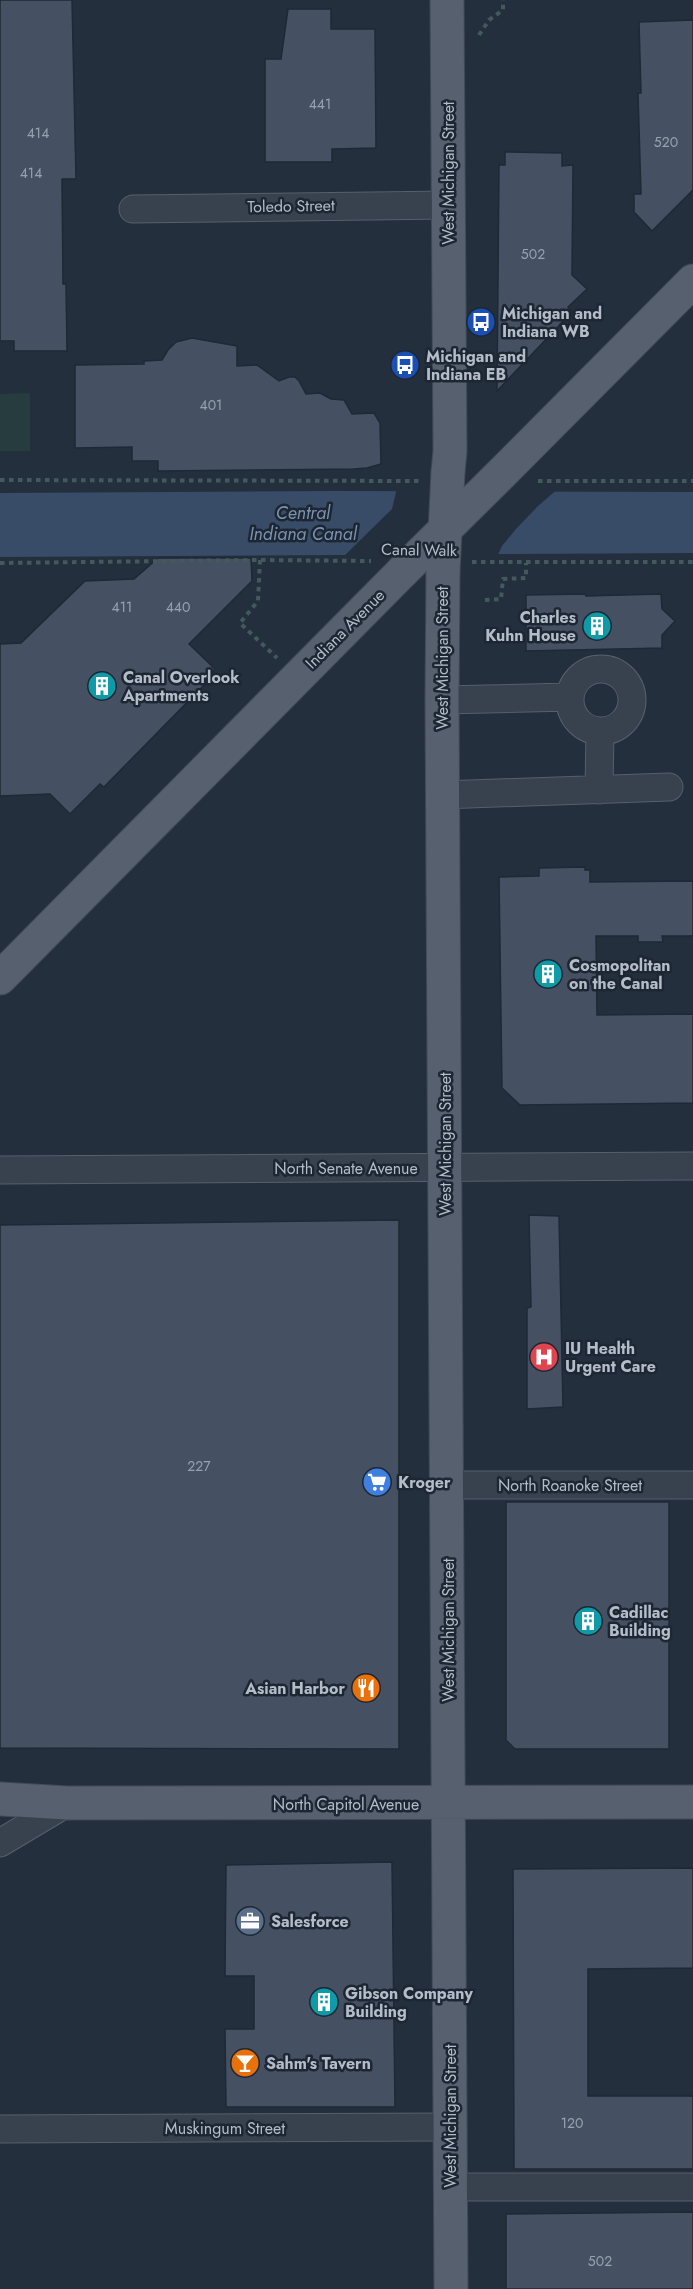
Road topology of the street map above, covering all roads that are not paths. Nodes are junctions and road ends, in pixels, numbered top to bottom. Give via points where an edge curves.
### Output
1 (447, 0) edge
2 (448, 205) junction
3 (133, 209) dead end
4 (693, 281) edge
5 (445, 528) junction
6 (570, 697) junction
7 (442, 700) junction
8 (600, 731) junction
9 (669, 788) dead end
10 (599, 790) junction
11 (442, 795) junction
12 (0, 978) edge
13 (693, 1166) edge
14 (445, 1167) junction
15 (0, 1170) edge
16 (447, 1485) junction
17 (693, 1485) edge
18 (0, 1798) edge
19 (693, 1802) edge
20 (67, 1803) junction
21 (449, 1804) junction
22 (0, 1843) edge
23 (450, 2127) junction
24 (0, 2129) edge
25 (450, 2187) junction
26 (693, 2187) edge
27 (451, 2289) edge

1 - 2 main road, West Michigan Street
2 - 3 street, Toledo Street
2 - 5 main road, West Michigan Street, bridge via 439,476
4 - 5 main road, Indiana Avenue, bridge
5 - 7 main road, West Michigan Street, bridge via 455,567
5 - 12 main road, Indiana Avenue, bridge via 388,566 298,676
6 - 7 street
6 - 8 street via 575,717 582,725
6 - 8 street via 572,687 585,672 604,668 622,676 632,694 629,715 614,729
7 - 11 main road, West Michigan Street
8 - 10 street
9 - 10 street
10 - 11 street
11 - 14 main road, West Michigan Street
13 - 14 street, North Senate Avenue
14 - 15 street, North Senate Avenue
14 - 16 main road, West Michigan Street
16 - 17 street, North Roanoke Street
16 - 21 main road, West Michigan Street
18 - 20 main road, North Capitol Avenue
19 - 21 main road, North Capitol Avenue
20 - 21 main road, North Capitol Avenue
20 - 22 street
21 - 23 main road, West Michigan Street
23 - 24 street, Muskingum Street
23 - 25 main road, West Michigan Street
25 - 26 street
25 - 27 main road, West Michigan Street

